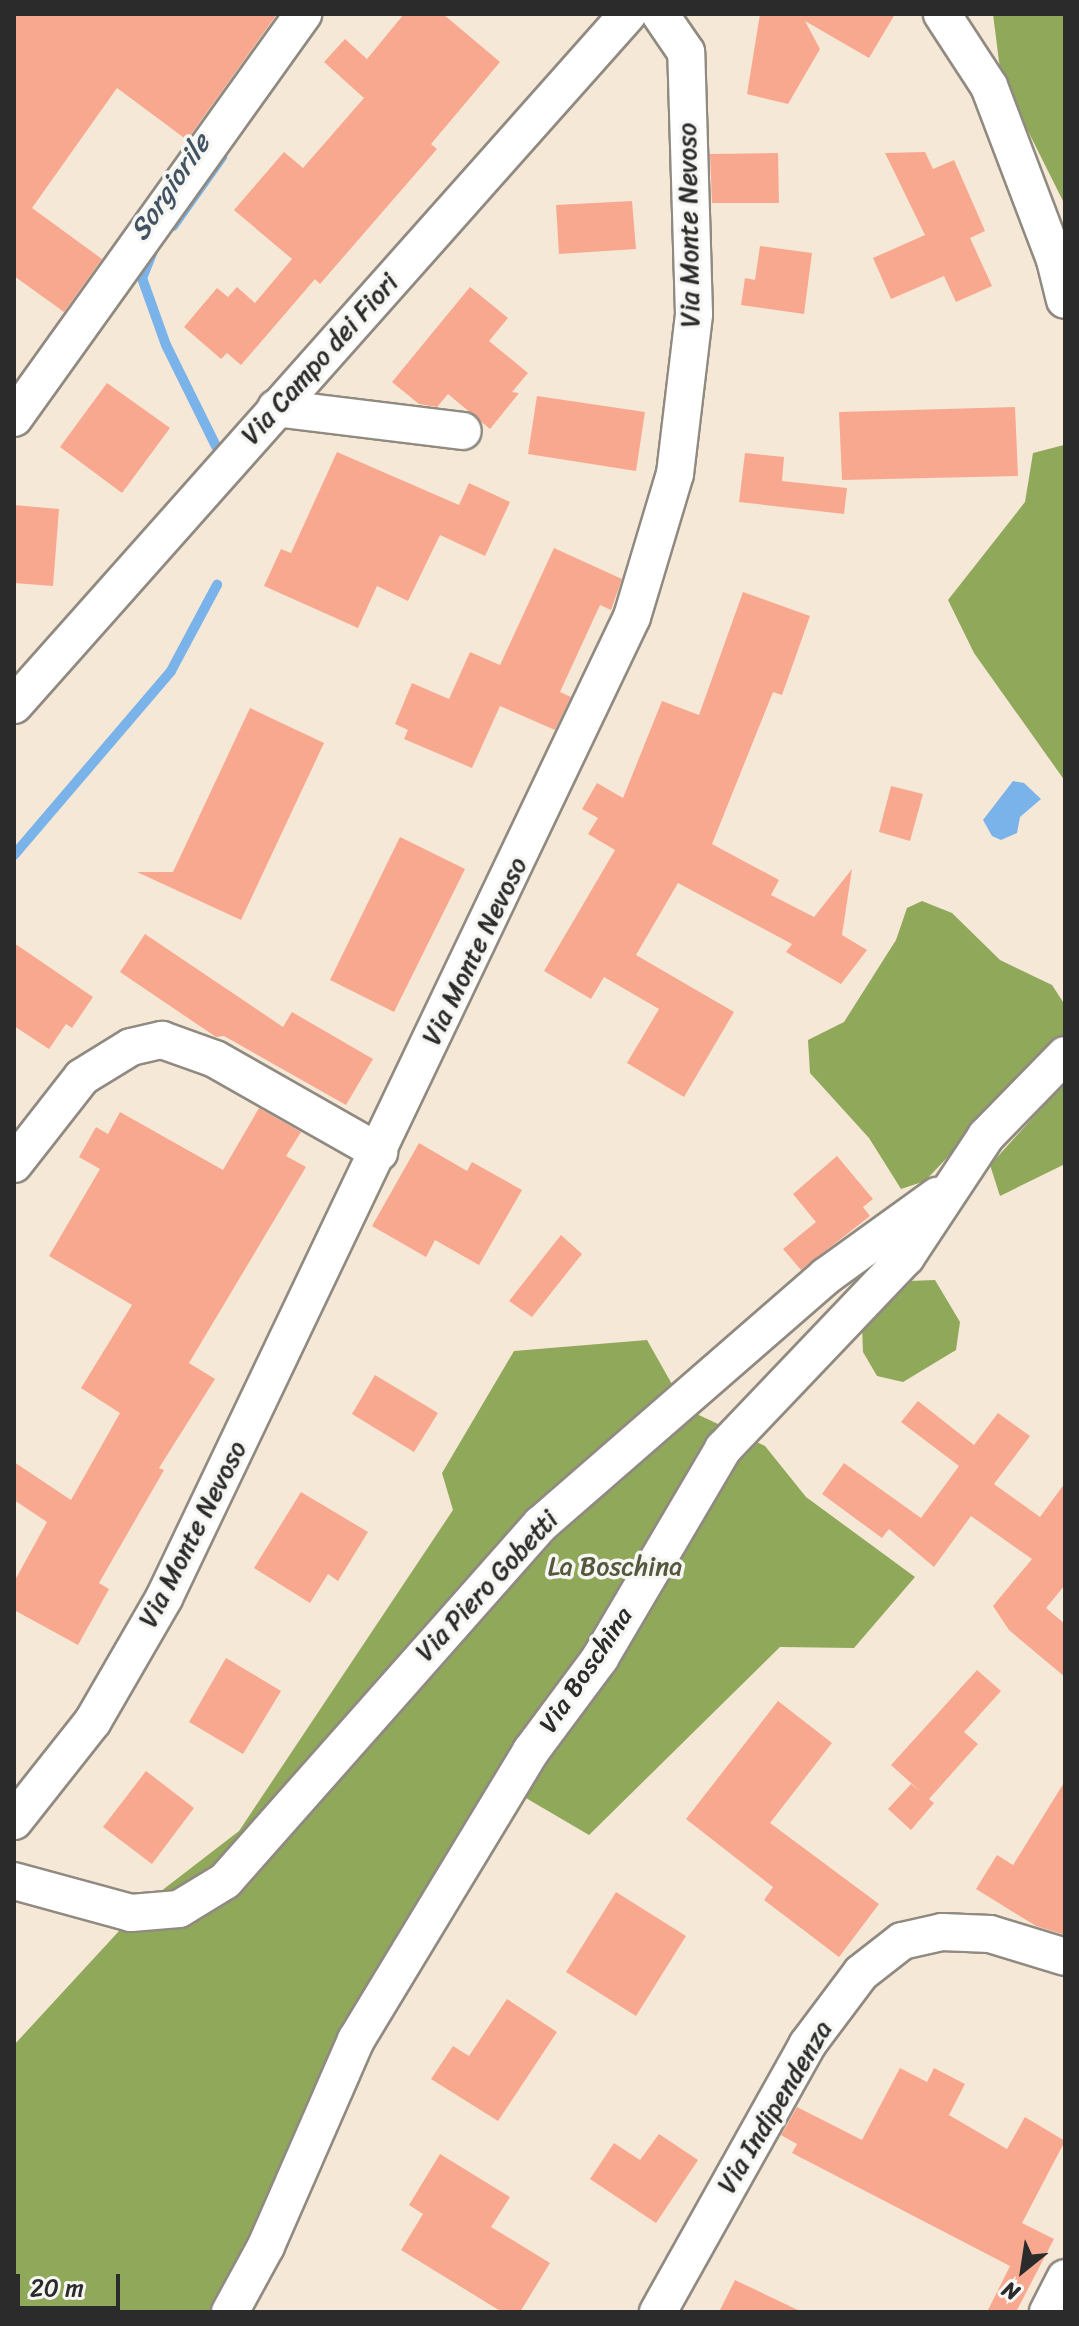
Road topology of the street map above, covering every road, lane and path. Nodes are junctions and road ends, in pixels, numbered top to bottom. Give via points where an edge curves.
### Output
1 (303, 14) edge
2 (628, 14) edge
3 (660, 14) edge
4 (943, 14) edge
5 (1065, 300) edge
6 (276, 408) junction
7 (14, 418) edge
8 (463, 431) dead end
9 (14, 705) edge
10 (1065, 1055) edge
11 (379, 1152) junction
12 (14, 1164) edge
13 (955, 1184) junction
14 (14, 1821) edge
15 (14, 1881) edge
16 (1065, 1957) edge
17 (1065, 2278) edge
18 (230, 2312) edge
19 (658, 2312) edge
20 (1048, 2312) edge

1 - 7 street
2 - 6 street, Via Campo dei Fiori
3 - 11 street, Via Monte Nevoso via 686,52 694,314 675,474 632,617
4 - 5 street via 989,86
6 - 8 street
6 - 9 street, Via Campo dei Fiori
10 - 13 street, Via Boschina via 986,1136
11 - 12 street via 215,1059 162,1040 131,1047 82,1077
11 - 14 street, Via Monte Nevoso via 164,1598 93,1721
13 - 15 street, Via Piero Gobetti via 826,1276 541,1524 225,1881 179,1909 131,1913
13 - 18 street, Via Boschina via 906,1257 723,1449 600,1658 531,1751 356,2040 266,2246
16 - 19 street, Via Indipendenza via 1054,1958 990,1934 942,1932 902,1941 861,1973 807,2045
17 - 20 street

